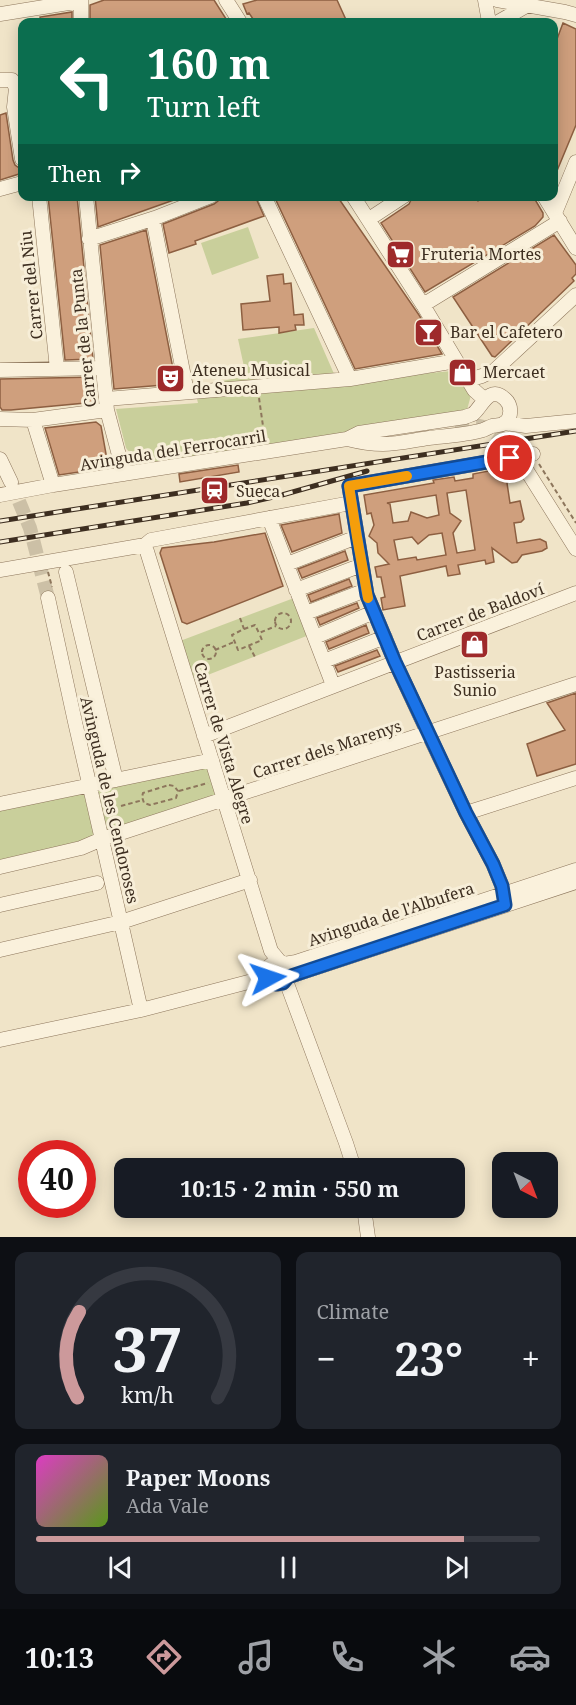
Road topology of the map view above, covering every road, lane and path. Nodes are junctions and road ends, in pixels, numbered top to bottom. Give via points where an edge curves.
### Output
1 (485, 0) edge
2 (497, 0) edge
3 (84, 1) edge
4 (232, 1) edge
5 (528, 6) junction
6 (568, 9) edge
7 (0, 14) edge
8 (82, 18) edge
9 (238, 18) edge
10 (488, 18) edge
11 (506, 18) edge
12 (0, 80) edge
13 (7, 109) edge
14 (18, 146) edge
15 (576, 162) edge
16 (18, 184) edge
17 (0, 189) edge
18 (40, 201) edge
19 (86, 201) edge
20 (198, 201) edge
21 (266, 201) edge
22 (356, 201) edge
23 (396, 201) edge
24 (547, 201) edge
25 (558, 217) junction
26 (153, 219) junction
27 (369, 219) junction
28 (89, 239) junction
29 (576, 248) edge
30 (576, 295) edge
31 (423, 305) junction
32 (456, 360) junction
33 (57, 369) junction
34 (103, 369) junction
35 (0, 370) edge
36 (495, 370) junction
37 (350, 379) junction
38 (468, 380) junction
39 (258, 386) junction
40 (188, 392) junction
41 (484, 401) junction
42 (106, 404) junction
43 (0, 419) edge
44 (33, 420) junction
45 (576, 421) edge
46 (498, 424) junction
47 (455, 427) tunnel mouth
48 (347, 439) junction
49 (265, 442) dead end
50 (362, 442) junction
51 (0, 459) edge
52 (527, 459) junction
53 (124, 474) junction
54 (53, 485) junction
55 (4, 489) edge
56 (351, 503) junction
57 (269, 518) junction
58 (576, 523) edge
59 (357, 537) junction
60 (145, 545) junction
61 (576, 549) edge
62 (287, 564) junction
63 (362, 565) junction
64 (65, 566) junction
65 (0, 570) edge
66 (297, 590) junction
67 (366, 590) junction
68 (576, 593) edge
69 (48, 598) tunnel mouth
70 (374, 612) junction
71 (306, 614) junction
72 (240, 618) dead end
73 (276, 626) junction
74 (244, 629) junction
75 (259, 633) junction
76 (315, 637) junction
77 (385, 637) junction
78 (234, 642) junction
79 (249, 645) junction
80 (215, 650) junction
81 (203, 655) junction
82 (255, 657) dead end
83 (197, 658) dead end
84 (324, 661) junction
85 (395, 662) junction
86 (576, 684) edge
87 (336, 685) junction
88 (428, 733) junction
89 (204, 736) junction
90 (212, 760) junction
91 (576, 778) edge
92 (116, 780) junction
93 (211, 782) dead end
94 (90, 786) junction
95 (178, 791) junction
96 (224, 799) junction
97 (143, 800) junction
98 (0, 804) edge
99 (121, 807) dead end
100 (466, 813) junction
101 (102, 839) junction
102 (0, 867) edge
103 (576, 870) edge
104 (250, 880) junction
105 (576, 882) edge
106 (97, 883) dead end
107 (504, 900) junction
108 (0, 905) edge
109 (121, 922) junction
110 (0, 950) edge
111 (275, 971) junction
112 (141, 1010) junction
113 (0, 1040) edge
114 (351, 1158) edge
115 (365, 1218) edge
116 (368, 1237) edge

1 - 10 street
2 - 5 street
3 - 7 street
3 - 8 street
4 - 9 street
5 - 6 street
5 - 11 street
12 - 13 street via 12,80 16,88
13 - 14 street
15 - 25 street
16 - 17 street
18 - 33 street, Carrer del Niu
19 - 28 street, Carrer de la Punta
20 - 26 street
21 - 37 street
22 - 27 street
23 - 27 street
24 - 25 street
25 - 29 street
25 - 31 street
26 - 28 street
26 - 40 street
27 - 31 street
28 - 34 street, Carrer de la Punta
30 - 36 street
31 - 32 street
32 - 37 street
32 - 38 street
33 - 34 street
33 - 35 street
34 - 42 street, Carrer de la Punta
36 - 38 street
36 - 41 street
37 - 39 street
38 - 41 street
39 - 40 street
39 - 49 path
40 - 42 street
41 - 46 street via 482,419
41 - 46 street via 496,395 509,404 510,415
41 - 48 street via 465,417 359,433
42 - 44 street
42 - 53 street, Carrer de la Punta
43 - 44 street
44 - 54 street
45 - 46 street via 526,426
46 - 50 street via 485,430 386,444
47 - 50 street
48 - 50 street
48 - 53 street, Avinguda del Ferrocarril
51 - 55 street
52 - 56 street via 349,486
52 - 58 path
52 - 61 street
53 - 54 street, Avinguda del Ferrocarril
54 - 55 street, Avinguda del Ferrocarril
56 - 57 street
56 - 59 street
57 - 60 street via 151,540
57 - 62 street
59 - 62 street
59 - 63 street
60 - 64 street
60 - 89 street, Carrer de Vista Alegre
62 - 66 street
63 - 66 street
63 - 67 street
64 - 65 street
64 - 92 street
66 - 71 street
67 - 70 street
67 - 71 street
68 - 85 street, Carrer de Baldoví
69 - 94 street, Avinguda de les Cendoroses
70 - 76 street
70 - 77 street
71 - 76 street
72 - 74 path
73 - 73 path via 278,615 289,617 287,628
73 - 75 path
74 - 75 path via 255,625
74 - 78 path via 232,635
75 - 79 path via 262,640
76 - 84 street
77 - 84 street
77 - 85 street
78 - 79 path via 238,650
78 - 80 path
79 - 82 path
80 - 81 path via 212,658
80 - 81 path via 211,645 205,646
81 - 83 path
84 - 87 street
85 - 87 street, Carrer de Baldoví
85 - 88 street
86 - 88 street, Carrer dels Marenys
87 - 89 street, Carrer de Baldoví
88 - 96 street, Carrer dels Marenys
88 - 100 street
89 - 90 street, Carrer de Vista Alegre
90 - 92 street
90 - 96 street, Carrer de Vista Alegre
91 - 100 street
92 - 94 street
93 - 95 path
94 - 98 street
94 - 101 street, Avinguda de les Cendoroses
95 - 97 path via 176,798 157,804 146,804
95 - 97 path via 174,786 158,787 143,793
96 - 101 street, Carrer dels Marenys
96 - 104 street, Carrer de Vista Alegre
97 - 99 path
100 - 107 street via 493,864
101 - 102 street, Carrer dels Marenys via 81,848
101 - 109 street, Avinguda de les Cendoroses
103 - 107 street, Avinguda de l'Albufera
104 - 109 street
104 - 111 street, Carrer de Vista Alegre
105 - 107 street, Avinguda de l'Albufera
106 - 108 street
107 - 111 street, Avinguda de l'Albufera
109 - 110 street
109 - 112 street, Avinguda de les Cendoroses
111 - 112 street, Avinguda de l'Albufera
111 - 114 street via 293,1002
112 - 113 street, Avinguda de l'Albufera
115 - 116 street

